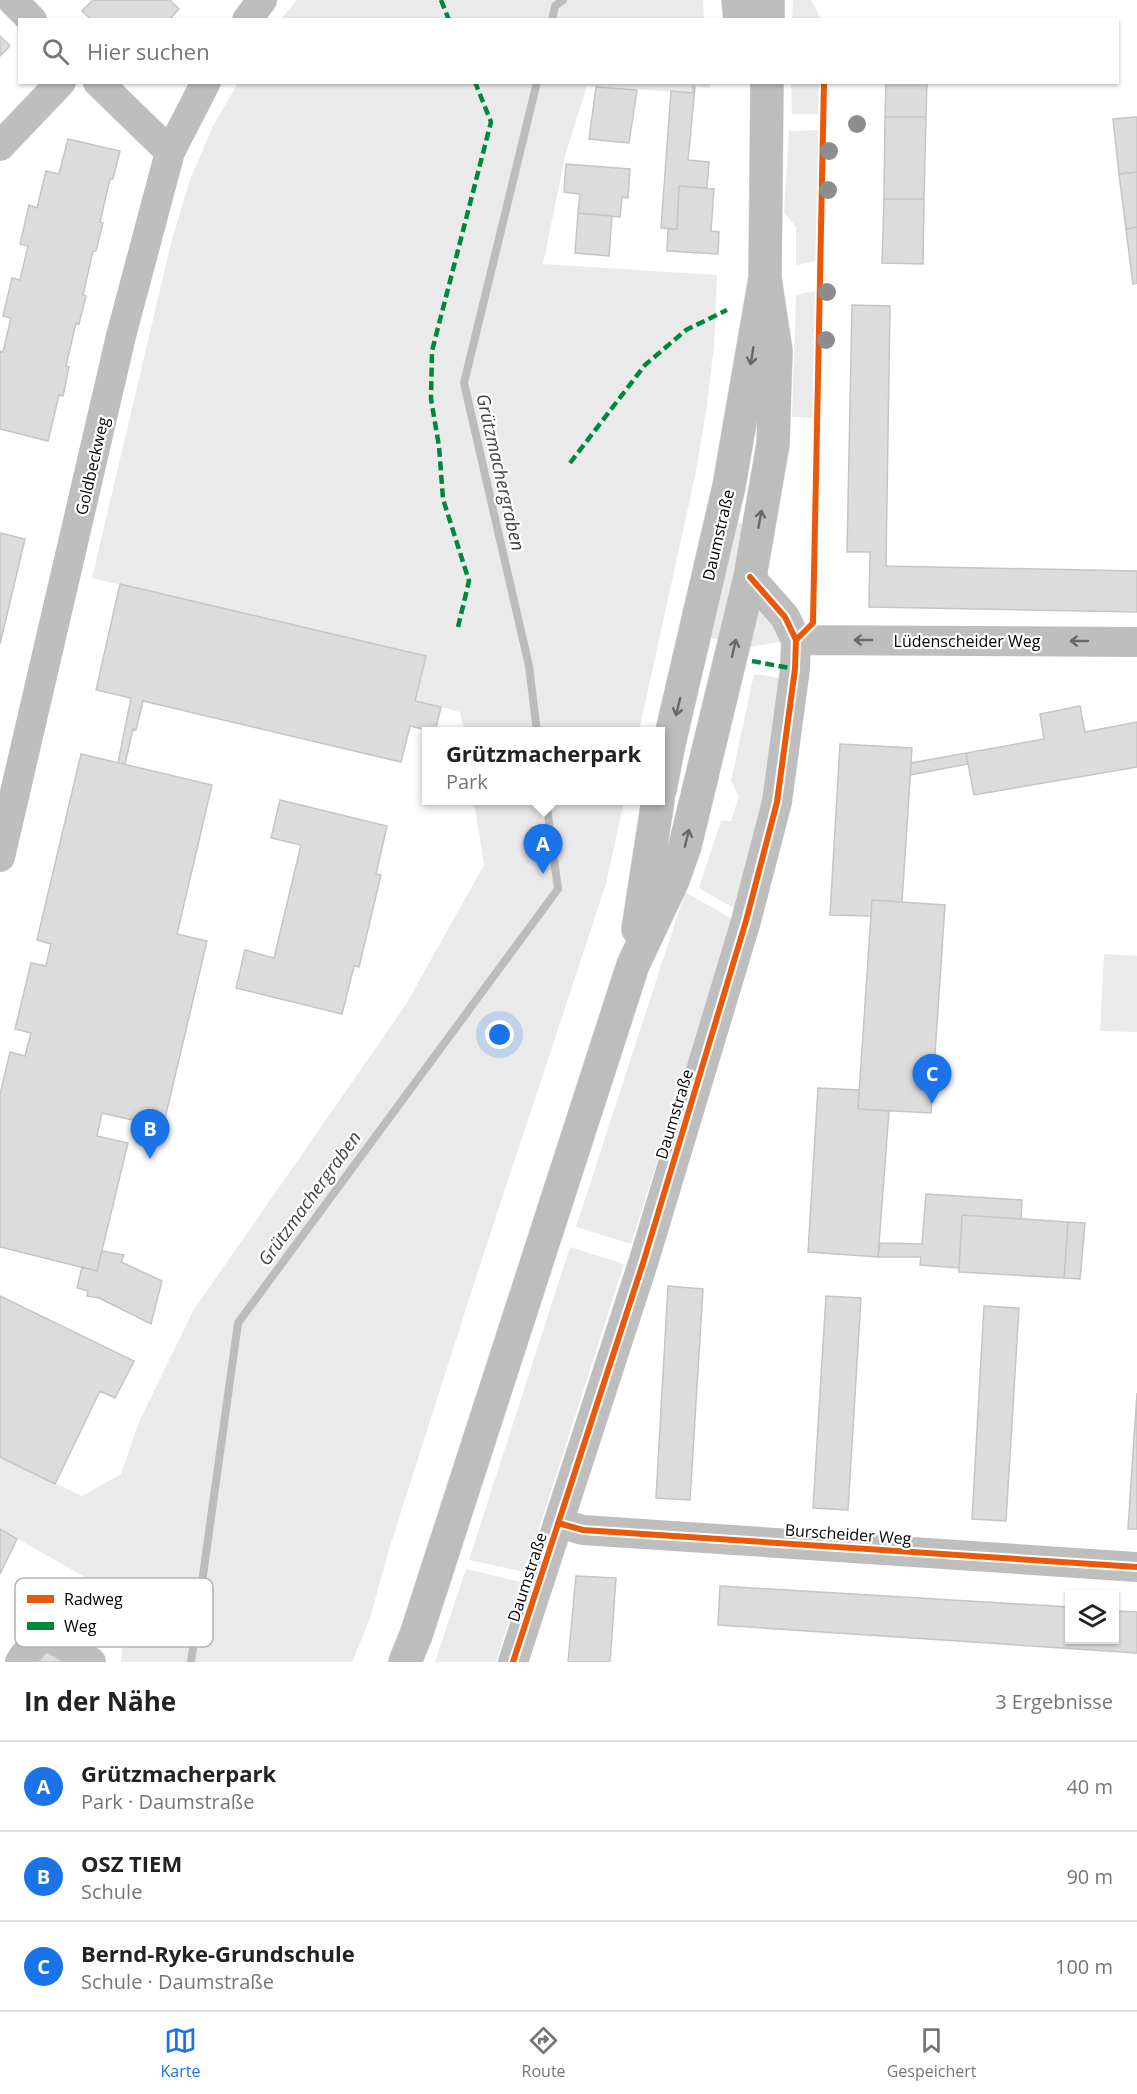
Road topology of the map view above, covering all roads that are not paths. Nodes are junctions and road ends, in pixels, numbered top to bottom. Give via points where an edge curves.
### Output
1 (12, 0) edge
2 (262, 0) edge
3 (738, 0) edge
4 (768, 0) edge
5 (30, 18) edge
6 (248, 18) edge
7 (740, 18) edge
8 (768, 18) edge
9 (59, 84) edge
10 (100, 84) edge
11 (205, 84) edge
12 (746, 84) edge
13 (768, 84) edge
14 (0, 146) edge
15 (170, 152) junction
16 (766, 193) junction
17 (765, 278) junction
18 (750, 577) junction
19 (796, 640) junction
20 (1137, 642) edge
21 (665, 764) edge
22 (657, 805) edge
23 (0, 857) edge
24 (633, 965) junction
25 (558, 1523) junction
26 (1137, 1567) edge
27 (29, 1647) edge
28 (66, 1647) edge
29 (20, 1662) edge
30 (91, 1662) edge
31 (405, 1662) edge
32 (513, 1662) edge

1 - 5 street
2 - 6 street
3 - 7 main road
4 - 8 main road
9 - 14 street
10 - 15 street
11 - 15 street, Goldbeckweg
12 - 16 main road, Daumstraße
13 - 16 main road, Daumstraße
15 - 23 street, Goldbeckweg via 122,336
16 - 17 main road, Daumstraße
18 -> 17 main road, Daumstraße via 773,444 776,351
17 -> 21 main road, Daumstraße via 729,486
18 - 19 street, Daumstraße via 785,616
24 -> 18 main road, Daumstraße via 686,846
20 -> 19 street, Lüdenscheider Weg
19 - 25 street, Daumstraße via 777,802 746,921 644,1260
22 - 24 main road, Daumstraße
24 - 31 main road, Daumstraße
25 - 26 street, Burscheider Weg via 583,1530
25 - 32 street, Daumstraße
27 - 29 street
28 - 30 street

